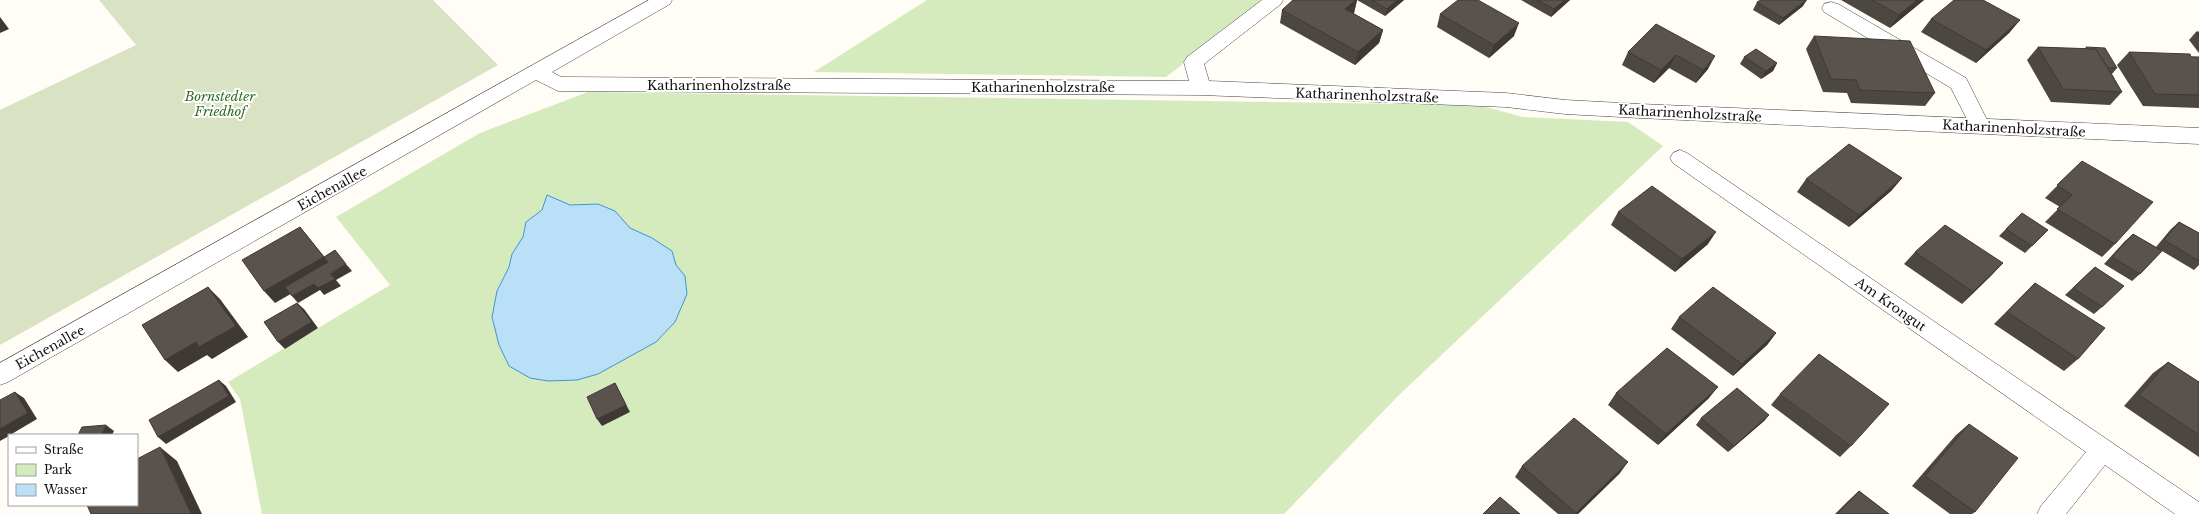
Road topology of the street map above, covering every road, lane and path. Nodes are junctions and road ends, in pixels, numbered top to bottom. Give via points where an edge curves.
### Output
1 (663, 0) edge
2 (1274, 0) edge
3 (1831, 8) dead end
4 (537, 72) junction
5 (1201, 88) junction
6 (1980, 126) junction
7 (2199, 136) edge
8 (1680, 158) dead end
9 (0, 375) edge
10 (2102, 450) junction
11 (2050, 514) edge
12 (2196, 514) edge

1 - 4 street, Eichenallee
2 - 5 street via 1194,62
3 - 6 street via 1959,83
4 - 5 street, Katharinenholzstraße via 558,84
4 - 9 street, Eichenallee
5 - 6 street, Katharinenholzstraße via 1506,100 1565,107
6 - 7 street, Katharinenholzstraße
8 - 10 street, Am Krongut
10 - 11 street
10 - 12 street, Am Krongut

